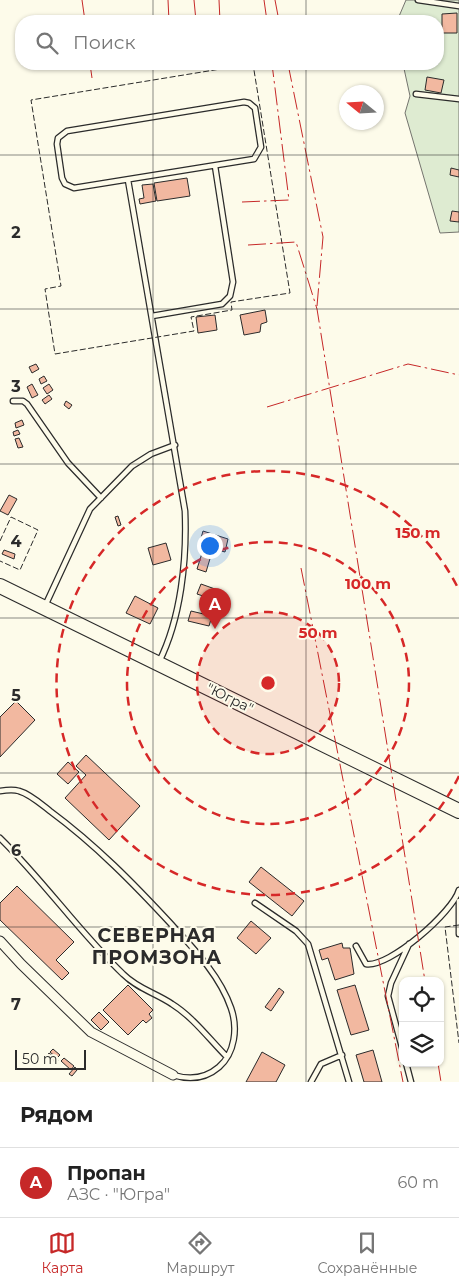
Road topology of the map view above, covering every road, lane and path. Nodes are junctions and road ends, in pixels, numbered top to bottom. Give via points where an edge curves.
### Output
1 (418, 0) edge
2 (459, 6) edge
3 (416, 94) dead end
4 (459, 99) edge
5 (215, 166) junction
6 (128, 180) junction
7 (152, 316) junction
8 (13, 401) dead end
9 (175, 445) junction
10 (101, 498) junction
11 (0, 586) edge
12 (44, 607) junction
13 (159, 663) junction
14 (0, 791) edge
15 (459, 811) edge
16 (0, 838) edge
17 (459, 890) edge
18 (459, 901) edge
19 (255, 903) dead end
20 (459, 934) edge
21 (0, 941) edge
22 (410, 943) junction
23 (356, 946) dead end
24 (399, 1036) edge
25 (342, 1055) junction
26 (228, 1057) junction
27 (407, 1067) edge
28 (172, 1076) joint
29 (311, 1082) edge
30 (349, 1082) edge
31 (411, 1082) edge

1 - 2 lane
3 - 4 lane
5 - 6 lane
5 - 6 lane via 254,159 260,152 255,108 249,103 67,131 58,138 62,178 69,187
5 - 7 lane via 232,276 230,296 222,304
6 - 7 lane
7 - 9 lane
8 - 10 lane via 27,404 68,463
9 - 10 lane via 132,466
9 - 13 lane via 186,542 181,587 169,640
10 - 12 lane via 85,517
11 - 12 highway, "Югра"
12 - 13 highway, "Югра"
13 - 15 highway, "Югра"
14 - 26 lane via 20,791 72,828 123,873 188,943 215,976 232,1010 235,1032
16 - 26 lane via 124,975 145,991 179,1009
17 - 22 lane via 450,908
18 - 20 lane
19 - 25 lane via 296,930 308,944
21 - 28 street via 91,1032
22 - 23 lane via 395,954 370,964 362,960
22 - 24 lane via 388,996
25 - 29 lane via 321,1064
25 - 30 lane
26 - 28 lane via 216,1070 202,1077
27 - 31 lane

